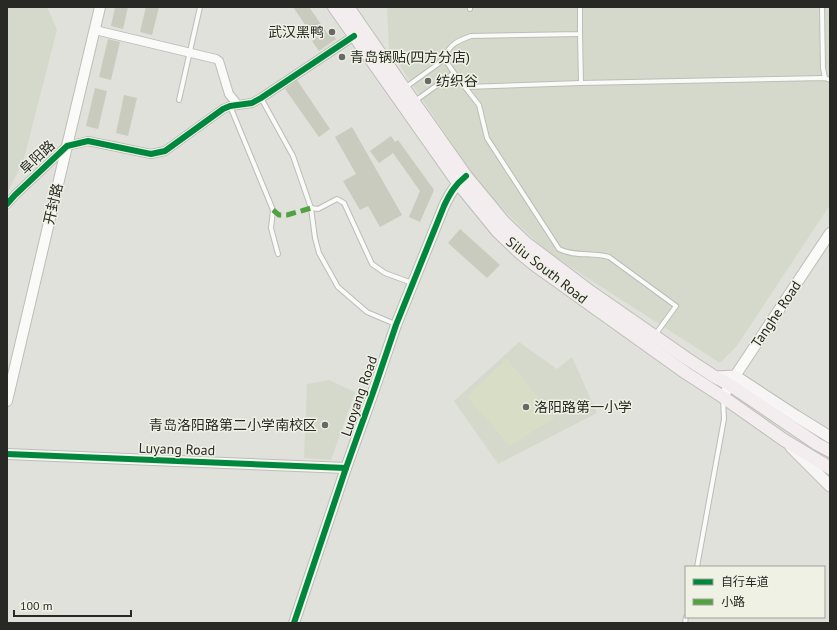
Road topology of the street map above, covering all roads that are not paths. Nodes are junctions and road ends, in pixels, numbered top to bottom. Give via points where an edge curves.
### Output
1 (100, 7) edge
2 (200, 7) edge
3 (334, 7) edge
4 (580, 7) edge
5 (822, 7) edge
6 (350, 8) edge
7 (95, 30) junction
8 (580, 34) junction
9 (354, 36) junction
10 (189, 53) junction
11 (444, 58) junction
12 (454, 73) junction
13 (825, 78) junction
14 (830, 80) edge
15 (581, 83) junction
16 (465, 87) junction
17 (399, 91) junction
18 (261, 98) junction
19 (179, 100) dead end
20 (238, 105) junction
21 (409, 105) junction
22 (230, 106) junction
23 (67, 146) junction
24 (462, 180) junction
25 (7, 204) edge
26 (311, 208) junction
27 (830, 233) edge
28 (278, 254) dead end
29 (413, 284) junction
30 (396, 325) junction
31 (654, 336) junction
32 (733, 381) junction
33 (723, 397) junction
34 (7, 402) edge
35 (830, 437) edge
36 (784, 440) junction
37 (830, 450) edge
38 (7, 454) edge
39 (346, 468) junction
40 (830, 468) edge
41 (830, 486) edge
42 (697, 566) edge
43 (294, 623) edge

1 - 7 street, 开封路
2 - 10 lane
3 - 9 main road, Siliu South Road
4 - 8 lane
5 - 13 lane
6 - 17 main road, Siliu South Road
7 - 10 street
7 - 23 street, 开封路
8 - 11 lane via 470,36 458,41 447,51
8 - 15 lane
9 - 17 main road, Siliu South Road
9 - 18 street
10 - 19 lane
10 - 20 street via 219,61 229,94
11 - 12 lane
11 - 17 lane
12 - 16 lane
12 - 21 lane
13 - 14 lane
13 - 15 lane
15 - 16 lane
16 - 31 lane via 479,105 487,138 559,249 565,252 609,257 676,306
17 - 21 main road, Siliu South Road
18 - 20 street
18 - 26 lane via 294,156
20 - 22 street
21 - 24 main road, Siliu South Road
22 - 23 street via 222,109 165,151 151,154 88,141
22 - 28 lane via 273,210 271,228
23 - 25 street, 阜阳路
23 - 34 street, 开封路
24 - 29 street, Luoyang Road via 444,206
24 - 31 main road, Siliu South Road via 526,244
24 - 33 main road, Siliu South Road via 490,223 519,252
26 - 29 lane via 318,209 337,199 344,203 372,264 385,273
26 - 30 lane via 319,253 338,287 366,312
27 - 32 street, Tanghe Road
29 - 30 street, Luoyang Road
30 - 39 street, Luoyang Road
31 - 32 main road, Siliu South Road via 716,377
32 - 33 street, Tanghe Road
32 - 35 main road, Siliu South Road
32 - 37 main road, Siliu South Road via 817,444
33 - 36 main road, Siliu South Road
33 - 42 lane via 724,419
36 - 40 main road, Siliu South Road
36 - 41 main road, Siliu South Road
38 - 39 street, Luyang Road
39 - 43 street, Luoyang Road

